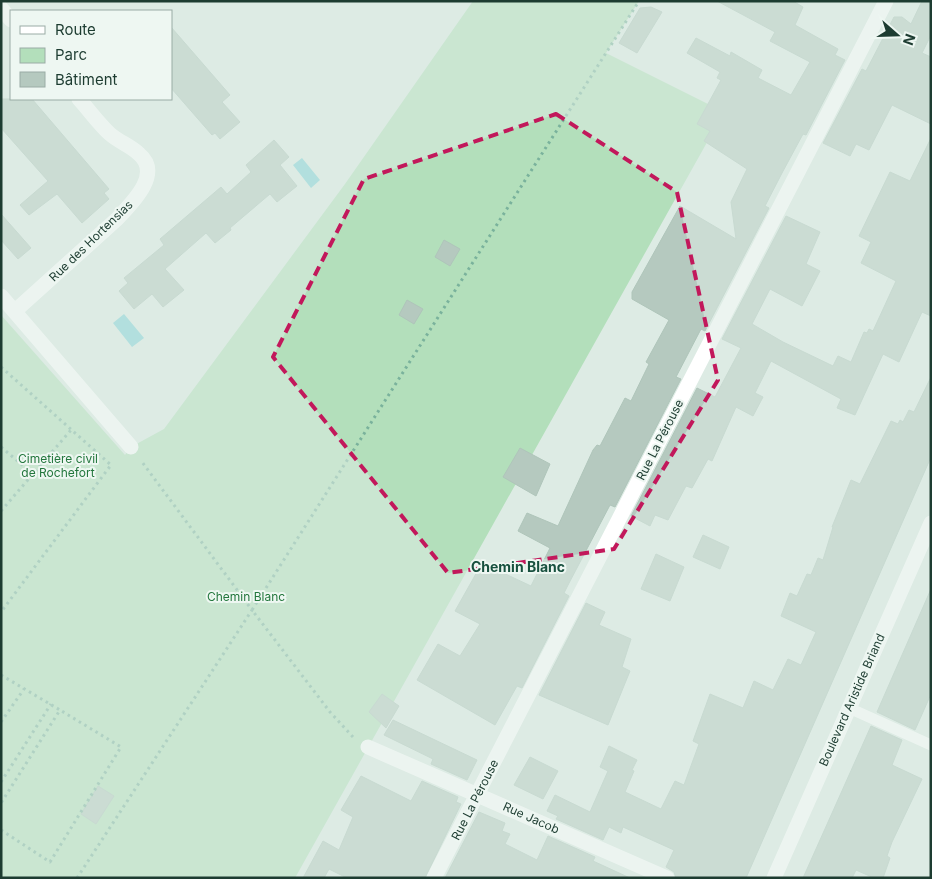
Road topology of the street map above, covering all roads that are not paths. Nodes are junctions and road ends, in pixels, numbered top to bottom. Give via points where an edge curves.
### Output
1 (886, 1) edge
2 (1, 8) edge
3 (10, 19) edge
4 (80, 100) edge
5 (1, 296) edge
6 (15, 312) junction
7 (131, 447) road end
8 (931, 523) edge
9 (849, 708) junction
10 (931, 745) edge
11 (368, 747) road end
12 (478, 794) junction
13 (434, 878) edge
14 (667, 878) edge
15 (774, 878) edge

1 - 12 street, Rue La Pérouse
2 - 3 street
4 - 6 street, Rue des Hortensias via 109,133 140,154 147,164 148,175 131,204 117,219
5 - 6 street
6 - 7 street
8 - 9 street, Boulevard Aristide Briand
9 - 10 lane
9 - 15 street, Boulevard Aristide Briand
11 - 12 street, Rue Jacob
12 - 13 street, Rue La Pérouse
12 - 14 street, Rue Jacob

